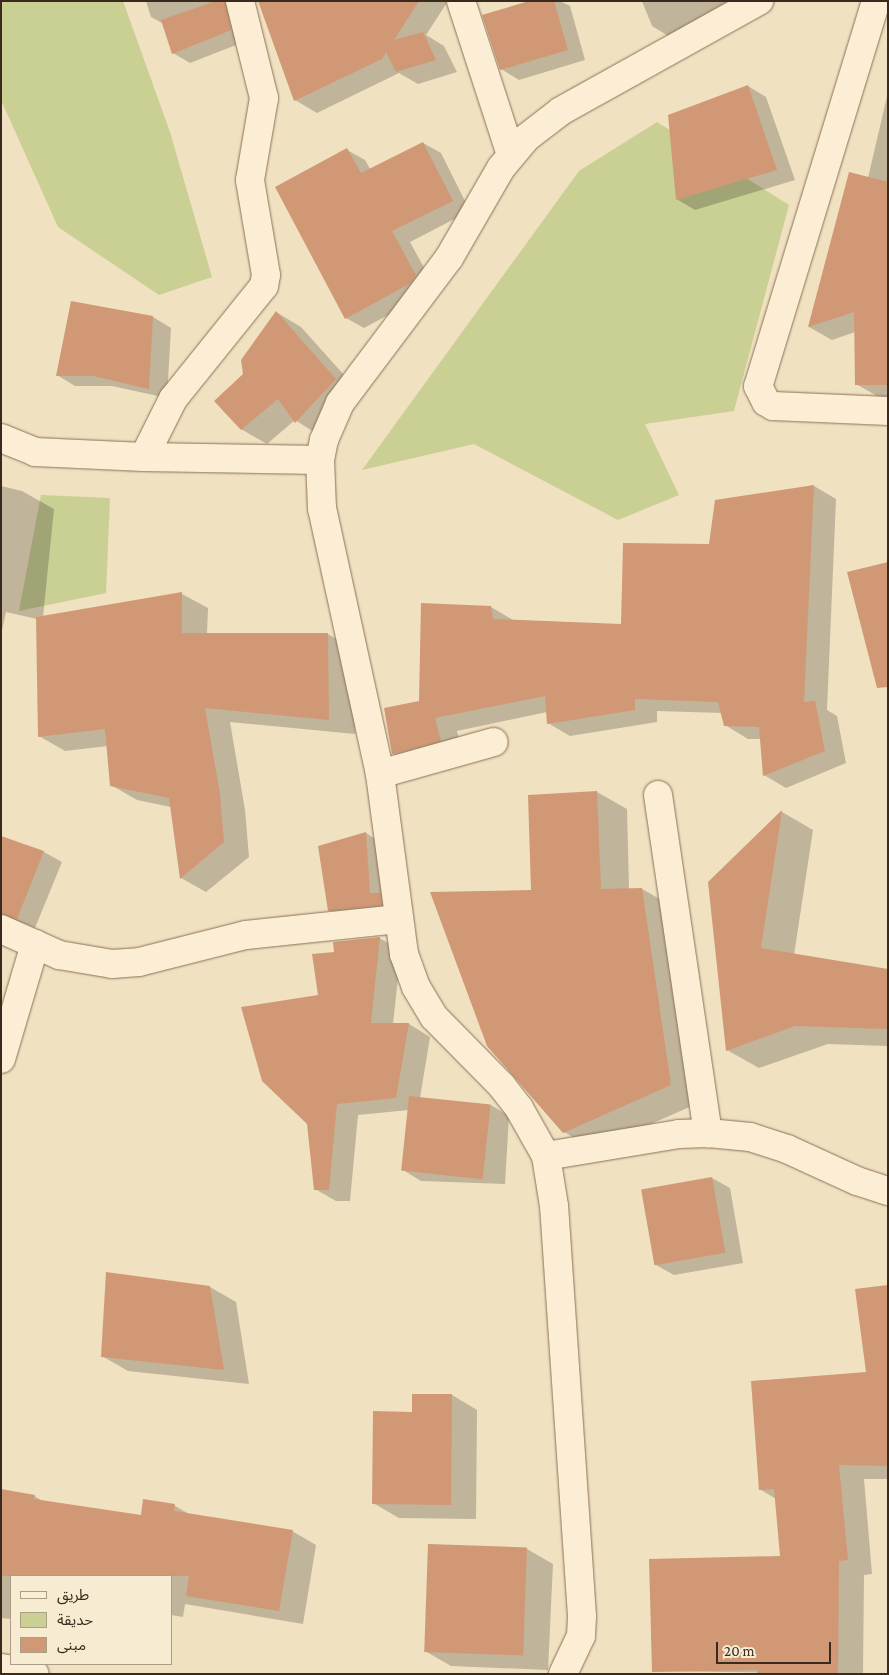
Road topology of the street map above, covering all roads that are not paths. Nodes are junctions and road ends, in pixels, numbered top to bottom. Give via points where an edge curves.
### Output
1 (240, 1) edge
2 (462, 1) edge
3 (759, 1) edge
4 (876, 1) edge
5 (511, 154) junction
6 (888, 412) edge
7 (1, 438) edge
8 (144, 457) junction
9 (320, 460) junction
10 (494, 742) dead end
11 (380, 774) junction
12 (658, 795) dead end
13 (398, 919) junction
14 (1, 929) edge
15 (35, 944) junction
16 (1, 1059) edge
17 (708, 1133) junction
18 (546, 1156) junction
19 (888, 1191) edge
20 (1, 1668) edge
21 (34, 1674) edge
22 (563, 1674) edge

1 - 8 street via 264,98 250,180 266,275 264,286 173,399
2 - 5 street
3 - 5 street via 561,111
4 - 6 street via 758,386 766,402 774,406
5 - 9 street via 450,258 340,403 324,440
7 - 8 street via 35,452
8 - 9 street
9 - 11 street via 322,509
10 - 11 street
11 - 13 street
12 - 17 street
13 - 15 street via 246,935 139,962 112,964 59,955
13 - 18 street via 410,970 434,1017 502,1086 534,1131
14 - 15 street
15 - 16 street
17 - 18 street via 679,1134
17 - 19 street via 750,1137 787,1148 857,1182
18 - 22 street via 554,1206 582,1616 581,1636
20 - 21 street

